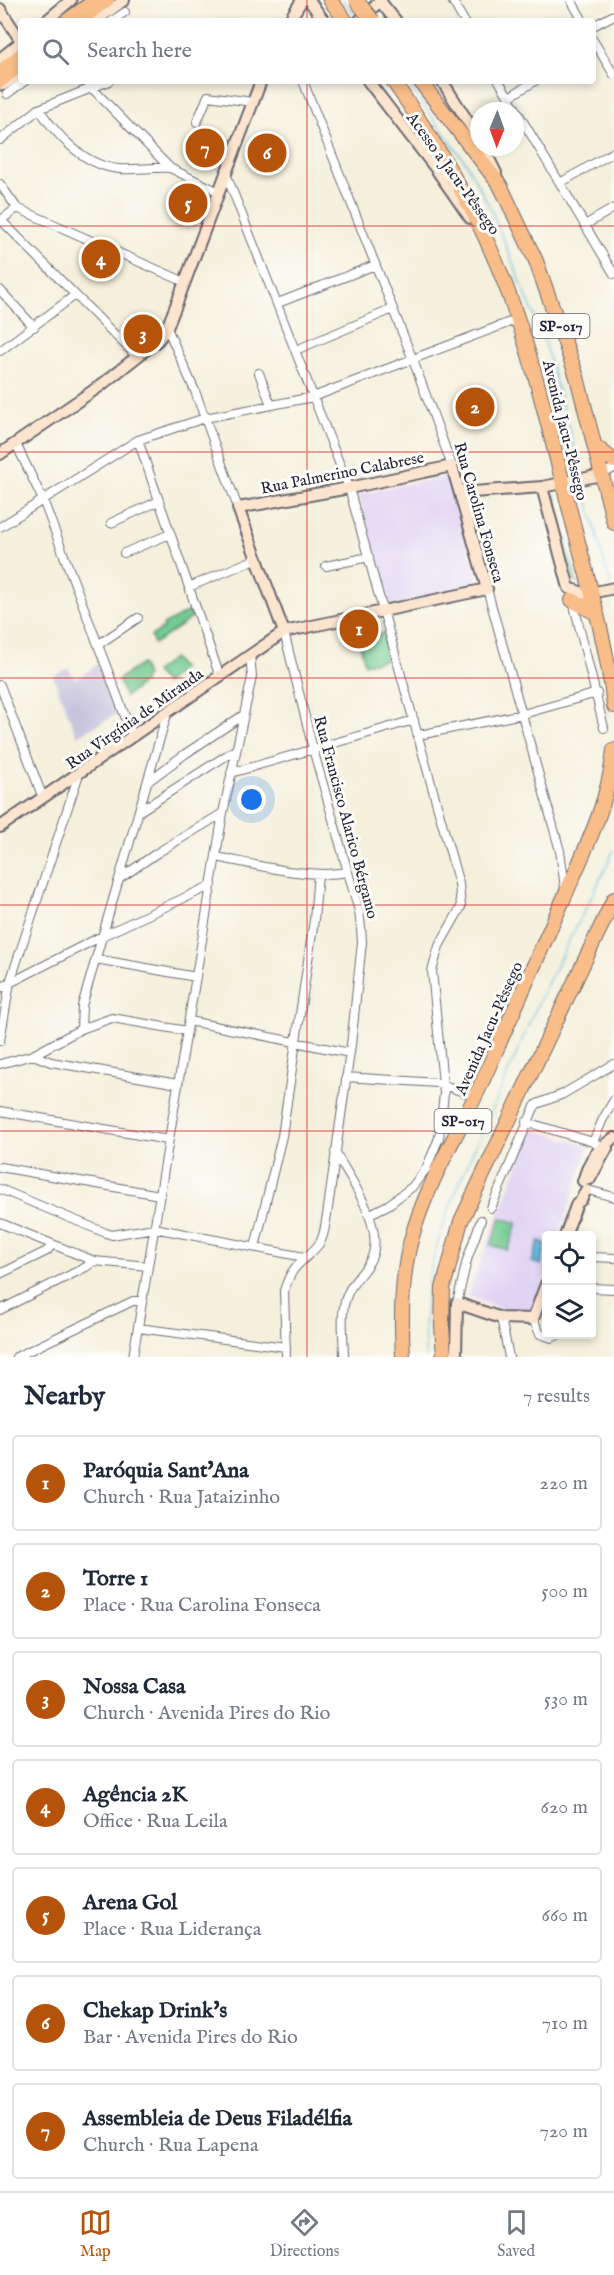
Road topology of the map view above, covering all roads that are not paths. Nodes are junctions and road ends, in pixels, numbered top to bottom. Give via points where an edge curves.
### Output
1 (71, 0) edge
2 (94, 0) edge
3 (108, 0) edge
4 (124, 0) edge
5 (302, 0) edge
6 (309, 0) edge
7 (330, 0) edge
8 (356, 0) edge
9 (367, 0) edge
10 (379, 0) edge
11 (452, 0) edge
12 (571, 0) edge
13 (0, 9) edge
14 (125, 12) dead end
15 (614, 15) edge
16 (50, 18) edge
17 (69, 18) edge
18 (84, 18) edge
19 (100, 18) edge
20 (116, 18) edge
21 (291, 18) edge
22 (322, 18) edge
23 (344, 18) edge
24 (366, 18) edge
25 (368, 18) edge
26 (370, 18) edge
27 (394, 18) edge
28 (462, 18) edge
29 (581, 18) edge
30 (596, 24) edge
31 (18, 37) edge
32 (18, 44) edge
33 (596, 46) edge
34 (18, 56) edge
35 (0, 59) edge
36 (18, 69) edge
37 (0, 71) edge
38 (614, 75) edge
39 (18, 76) edge
40 (18, 83) edge
41 (88, 84) edge
42 (101, 84) edge
43 (260, 84) edge
44 (304, 84) edge
45 (370, 84) edge
46 (395, 84) edge
47 (423, 84) edge
48 (444, 84) edge
49 (501, 84) edge
50 (530, 84) edge
51 (2, 88) edge
52 (91, 88) junction
53 (509, 97) junction
54 (253, 102) junction
55 (39, 110) junction
56 (197, 122) dead end
57 (470, 134) edge
58 (470, 137) edge
59 (0, 140) edge
60 (614, 152) edge
61 (483, 156) edge
62 (487, 156) edge
63 (170, 168) junction
64 (226, 174) junction
65 (560, 183) junction
66 (0, 184) edge
67 (500, 185) junction
68 (219, 192) junction
69 (16, 208) junction
70 (614, 208) edge
71 (1, 220) edge
72 (585, 225) junction
73 (489, 248) junction
74 (375, 265) junction
75 (614, 273) edge
76 (185, 282) junction
77 (0, 290) edge
78 (74, 296) junction
79 (278, 303) junction
80 (393, 309) junction
81 (518, 319) junction
82 (34, 327) junction
83 (167, 328) junction
84 (296, 350) junction
85 (0, 351) edge
86 (137, 357) junction
87 (413, 360) junction
88 (259, 373) dead end
89 (313, 397) junction
90 (271, 405) junction
91 (205, 418) junction
92 (138, 440) junction
93 (16, 444) junction
94 (594, 445) junction
95 (0, 454) edge
96 (614, 461) edge
97 (452, 466) junction
98 (614, 468) edge
99 (599, 476) junction
100 (566, 483) junction
101 (542, 487) junction
102 (349, 488) junction
103 (460, 493) junction
104 (43, 500) junction
105 (159, 501) junction
106 (238, 508) junction
107 (111, 523) dead end
108 (614, 523) edge
109 (0, 527) edge
110 (170, 534) junction
111 (124, 553) dead end
112 (369, 557) junction
113 (258, 558) junction
114 (326, 566) dead end
115 (189, 586) junction
116 (614, 588) edge
117 (487, 589) junction
118 (594, 593) junction
119 (571, 594) junction
120 (384, 611) junction
121 (596, 613) junction
122 (138, 618) dead end
123 (284, 632) junction
124 (99, 644) junction
125 (250, 655) junction
126 (220, 677) junction
127 (0, 685) edge
128 (597, 693) junction
129 (614, 706) edge
130 (167, 714) junction
131 (523, 714) junction
132 (242, 716) junction
133 (414, 720) junction
134 (604, 728) dead end
135 (419, 735) junction
136 (133, 737) junction
137 (313, 749) junction
138 (235, 750) junction
139 (614, 750) edge
140 (231, 773) junction
141 (79, 774) junction
142 (149, 781) junction
143 (43, 798) junction
144 (140, 811) junction
145 (223, 813) junction
146 (0, 827) edge
147 (217, 857) junction
148 (348, 872) junction
149 (318, 874) junction
150 (119, 879) junction
151 (212, 885) junction
152 (565, 895) junction
153 (614, 899) edge
154 (102, 936) junction
155 (96, 959) junction
156 (196, 977) junction
157 (10, 982) junction
158 (0, 988) edge
159 (189, 1021) junction
160 (81, 1029) junction
161 (187, 1031) junction
162 (0, 1041) edge
163 (296, 1042) junction
164 (350, 1053) junction
165 (33, 1055) junction
166 (0, 1064) edge
167 (614, 1064) edge
168 (346, 1077) junction
169 (178, 1084) junction
170 (444, 1085) junction
171 (475, 1096) junction
172 (614, 1100) edge
173 (0, 1111) edge
174 (526, 1122) junction
175 (613, 1139) edge
176 (168, 1140) junction
177 (599, 1147) junction
178 (335, 1152) junction
179 (0, 1167) edge
180 (586, 1186) junction
181 (0, 1189) edge
182 (160, 1195) junction
183 (612, 1196) edge
184 (491, 1208) dead end
185 (370, 1214) junction
186 (481, 1220) dead end
187 (0, 1223) edge
188 (154, 1228) junction
189 (567, 1231) edge
190 (52, 1245) junction
191 (255, 1247) junction
192 (304, 1257) junction
193 (596, 1257) edge
194 (614, 1258) edge
195 (94, 1261) junction
196 (148, 1266) junction
197 (0, 1274) edge
198 (546, 1285) edge
199 (596, 1288) edge
200 (614, 1289) edge
201 (142, 1300) junction
202 (457, 1303) junction
203 (0, 1310) edge
204 (501, 1318) junction
205 (533, 1319) junction
206 (138, 1328) junction
207 (542, 1335) edge
208 (286, 1347) junction
209 (16, 1357) edge
210 (133, 1357) edge
211 (286, 1357) edge
212 (344, 1357) edge
213 (403, 1357) edge
214 (444, 1357) edge
215 (456, 1357) edge
216 (510, 1357) edge

1 - 16 street
2 - 17 main road
3 - 18 main road
4 - 19 street
5 - 21 street
6 - 22 street
7 - 23 highway
8 - 24 highway, bridge
9 - 25 highway
10 - 26 street
10 - 27 street
11 - 28 street
12 - 29 street
13 - 31 street
14 - 20 street
15 - 30 street
32 - 35 street
33 - 38 street
34 - 37 main road
36 - 51 main road
39 - 51 street
40 - 51 street
41 - 52 street
42 - 52 street
43 - 54 street
44 - 74 street, Rua Carolina Fonseca
45 - 73 street, Acesso a Jacu-Pêssego via 443,178
46 - 73 highway, Avenida Jacu-Pêssego / SP-017 via 432,138
47 - 58 highway, SP-017
48 - 57 street
49 - 53 street
50 - 53 street
52 - 55 street
52 - 63 street
53 - 65 street
54 - 56 street via 208,96
54 - 64 street
55 - 59 street
55 - 63 street via 70,145 97,164
60 - 65 street
61 - 67 highway, SP-017
62 - 67 street, Avenida Jacu-Pêssego
63 - 68 street
64 - 68 street
64 - 79 street
65 - 72 street
66 - 69 street
67 - 94 highway, Avenida Jacu-Pêssego / SP-017 via 555,309
68 - 76 street
69 - 71 street
69 - 76 street
70 - 72 street
71 - 78 street
72 - 75 street
73 - 81 highway, Avenida Jacu-Pêssego / SP-017
74 - 79 street
74 - 80 street, Rua Carolina Fonseca
76 - 83 street
77 - 82 street
78 - 82 street
78 - 86 street
79 - 84 street
80 - 84 street
80 - 87 street, Rua Carolina Fonseca
81 - 87 street
81 - 100 highway, Avenida Jacu-Pêssego / SP-017
82 - 85 street
83 - 86 street
83 - 91 street, Rua Francisco Alarico Bérgamo
84 - 89 street
86 - 93 street
87 - 89 street
87 - 97 street, Rua Carolina Fonseca
88 - 90 street
89 - 90 street
89 - 102 street
90 - 91 street
91 - 92 street
91 - 106 street, Rua Francisco Alarico Bérgamo
92 - 104 street
92 - 105 street
93 - 95 street
93 - 104 street
94 - 96 highway
94 - 99 highway, Avenida Jacu-Pêssego / SP-017
97 - 102 street, Rua Palmerino Calabrese
97 - 103 street, Rua Carolina Fonseca
98 - 99 street
99 - 100 street
99 - 108 highway, Avenida Jacu-Pêssego / SP-017
100 - 101 street
100 - 118 highway, Avenida Jacu-Pêssego / SP-017
101 - 103 street
101 - 119 street
102 - 106 street, Rua Palmerino Calabrese
102 - 112 street
103 - 117 street, Rua Carolina Fonseca
104 - 109 street
104 - 124 street
105 - 107 street
105 - 110 street
106 - 113 street, Rua Francisco Alarico Bérgamo
110 - 111 street
110 - 115 street
112 - 114 street
112 - 120 street
113 - 115 street
113 - 123 street, Rua Francisco Alarico Bérgamo
115 - 126 street
116 - 118 street
117 - 120 street
117 - 131 street, Rua Carolina Fonseca
118 - 119 street
118 - 121 highway, Avenida Jacu-Pêssego / SP-017
119 - 121 highway
119 - 128 street
120 - 123 street
120 - 133 street
121 - 129 highway, Avenida Jacu-Pêssego / SP-017
122 - 124 street
123 - 125 street, Rua Virgínia de Miranda
123 - 137 street, Rua Francisco Alarico Bérgamo
124 - 136 street
125 - 126 street, Rua Virgínia de Miranda
125 - 132 street via 252,677
126 - 130 street, Rua Virgínia de Miranda
127 - 143 street
128 - 131 street
128 - 134 street
130 - 136 street, Rua Virgínia de Miranda
130 - 142 street
131 - 135 street
131 - 152 street, Rua Carolina Fonseca via 560,851
132 - 138 street
132 - 142 street
133 - 135 street
133 - 137 street
135 - 170 street via 461,900 432,970
136 - 141 street, Rua Virgínia de Miranda
137 - 140 street
137 - 148 street, Rua Francisco Alarico Bérgamo
138 - 140 street
138 - 144 street
139 - 152 highway, Avenida Jacu-Pêssego / SP-017 via 606,800
140 - 145 street
141 - 143 street, Rua Virgínia de Miranda
141 - 157 street
142 - 144 street
143 - 146 street, Rua Virgínia de Miranda
144 - 150 street
145 - 147 street
145 - 150 street
147 - 149 street
147 - 151 street
148 - 149 street
148 - 164 street, Rua Francisco Alarico Bérgamo via 362,942
149 - 163 street
150 - 154 street
151 - 154 street
151 - 156 street
152 - 171 highway, Avenida Jacu-Pêssego / SP-017
153 - 214 highway, SP-017 via 461,1221 443,1288
154 - 155 street
154 - 157 street
155 - 156 street
155 - 160 street via 81,1012
156 - 159 street
157 - 158 street
157 - 162 street
159 - 161 street
159 - 163 street
160 - 161 street via 116,1018
160 - 165 street
161 - 169 street
163 - 164 street
163 - 191 street via 282,1136
164 - 168 street, Rua Francisco Alarico Bérgamo
165 - 166 street
165 - 169 street via 51,1062
167 - 174 street via 563,1094 537,1104
168 - 170 street
168 - 178 street, Rua Francisco Alarico Bérgamo
169 - 176 street
170 - 171 street
170 - 185 street via 439,1138 426,1169 400,1198
171 - 213 highway, Avenida Jacu-Pêssego / SP-017 via 433,1182 411,1240 402,1299
172 - 177 street via 603,1119
173 - 176 street
174 - 177 street
174 - 184 street
175 - 177 street
176 - 182 street
177 - 180 street via 590,1161
178 - 185 street
178 - 192 street, Rua Francisco Alarico Bérgamo via 323,1235
179 - 182 street
180 - 183 street
180 - 189 street
181 - 188 street via 112,1235
182 - 188 street
185 - 212 street via 374,1249 344,1300
186 - 202 street
187 - 190 street
188 - 191 street
188 - 196 street
190 - 195 street
190 - 197 street
191 - 192 street
192 - 208 street, Rua Francisco Alarico Bérgamo via 292,1271 284,1291
193 - 194 street
195 - 196 street
195 - 203 street
196 - 201 street
198 - 205 street
199 - 200 street
201 - 206 street
201 - 209 street
202 - 204 street
202 - 215 street
204 - 205 street
204 - 216 street
205 - 207 street
206 - 208 street
206 - 210 street
208 - 211 street, Rua Francisco Alarico Bérgamo

